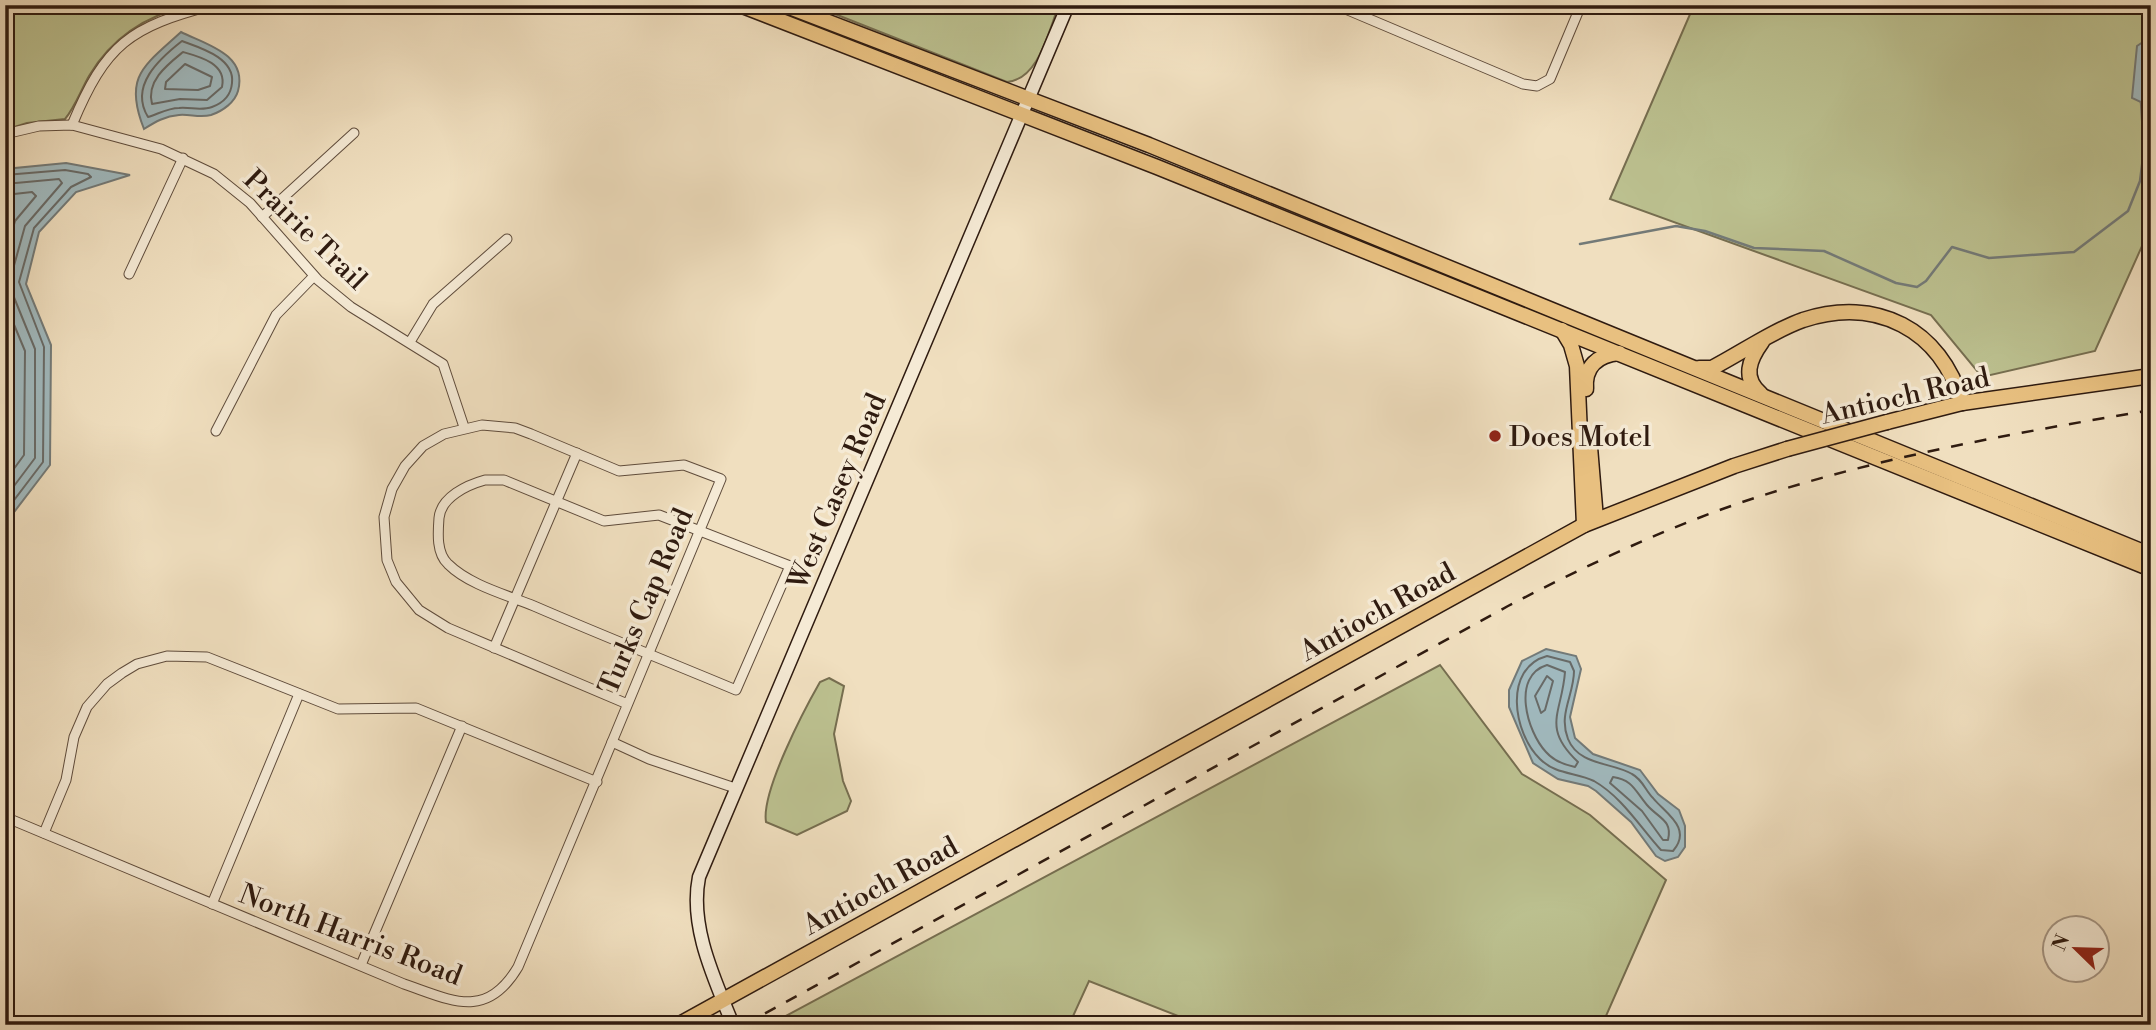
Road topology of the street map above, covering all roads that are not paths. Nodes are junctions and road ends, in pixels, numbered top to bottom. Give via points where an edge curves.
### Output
1 (214, 5) edge
2 (740, 5) edge
3 (784, 5) edge
4 (1068, 5) edge
5 (1336, 5) edge
6 (1581, 5) edge
7 (1028, 100) junction
8 (1023, 114) junction
9 (72, 125) junction
10 (354, 133) dead end
11 (5, 134) edge
12 (183, 158) junction
13 (262, 217) junction
14 (507, 239) dead end
15 (129, 274) dead end
16 (314, 276) junction
17 (1562, 330) junction
18 (1763, 341) junction
19 (410, 342) junction
20 (1620, 353) junction
21 (1694, 368) junction
22 (2151, 376) edge
23 (1765, 397) junction
24 (1962, 402) junction
25 (464, 427) junction
26 (216, 431) dead end
27 (577, 453) junction
28 (556, 503) junction
29 (1590, 522) junction
30 (699, 531) junction
31 (2151, 555) edge
32 (2151, 569) edge
33 (516, 598) junction
34 (495, 648) junction
35 (647, 654) junction
36 (299, 694) junction
37 (625, 704) junction
38 (462, 726) junction
39 (612, 741) junction
40 (597, 782) junction
41 (735, 788) junction
42 (5, 817) edge
43 (44, 833) junction
44 (212, 904) junction
45 (361, 965) junction
46 (723, 1000) junction
47 (678, 1025) edge
48 (733, 1025) edge

1 - 9 street via 154,22 120,45 97,72
2 - 8 main road
3 - 7 main road
4 - 7 main road, West Casey Road
5 - 6 street via 1537,86 1547,82
7 - 8 main road, West Casey Road
7 - 21 main road
8 - 17 main road
8 - 41 main road, West Casey Road
9 - 11 street, Prairie Trail
9 - 12 street, Prairie Trail
10 - 13 street
12 - 13 street, Prairie Trail via 231,186
12 - 15 street
13 - 16 street, Prairie Trail
14 - 19 street via 433,303
16 - 19 street, Prairie Trail via 351,307
16 - 26 street via 276,315
17 - 20 main road
17 - 29 main road via 1577,366
18 - 21 main road via 1712,368
18 - 23 main road via 1749,370 1753,387
18 - 24 main road via 1801,321 1834,313 1884,317 1925,337 1956,380
19 - 25 street, Prairie Trail via 443,364
20 - 29 main road via 1594,361 1585,382
20 - 32 main road
21 - 23 main road
22 - 24 main road, Antioch Road
23 - 31 main road
24 - 29 main road, Antioch Road, bridge via 1787,449
25 - 27 street via 515,428
25 - 34 street via 423,446 397,477 384,517 385,547 397,582 419,610 447,628
27 - 28 street
27 - 30 street, Turks Cap Road via 619,471 684,465 721,479
28 - 30 street via 604,521 659,515
28 - 33 street
28 - 33 street via 504,480 485,480 451,497 439,514 438,540 446,563 468,578
29 - 46 main road, Antioch Road
30 - 35 street, Turks Cap Road
30 - 35 street via 790,566 736,690
33 - 34 street
33 - 35 street
34 - 37 street
35 - 37 street, Turks Cap Road
36 - 38 street via 352,710 416,708
36 - 43 street via 207,657 167,656 137,664 107,684 87,707 74,737 66,780
36 - 44 street
37 - 39 street, Turks Cap Road
38 - 40 street
38 - 45 street
39 - 40 street, North Harris Road
39 - 41 street via 649,759
40 - 45 street, North Harris Road via 524,955 501,989 484,1000 451,1002
41 - 46 main road, West Casey Road via 696,890 699,929
42 - 43 street, North Harris Road
43 - 44 street, North Harris Road
44 - 45 street, North Harris Road
46 - 47 main road, Antioch Road
46 - 48 main road, West Casey Road

